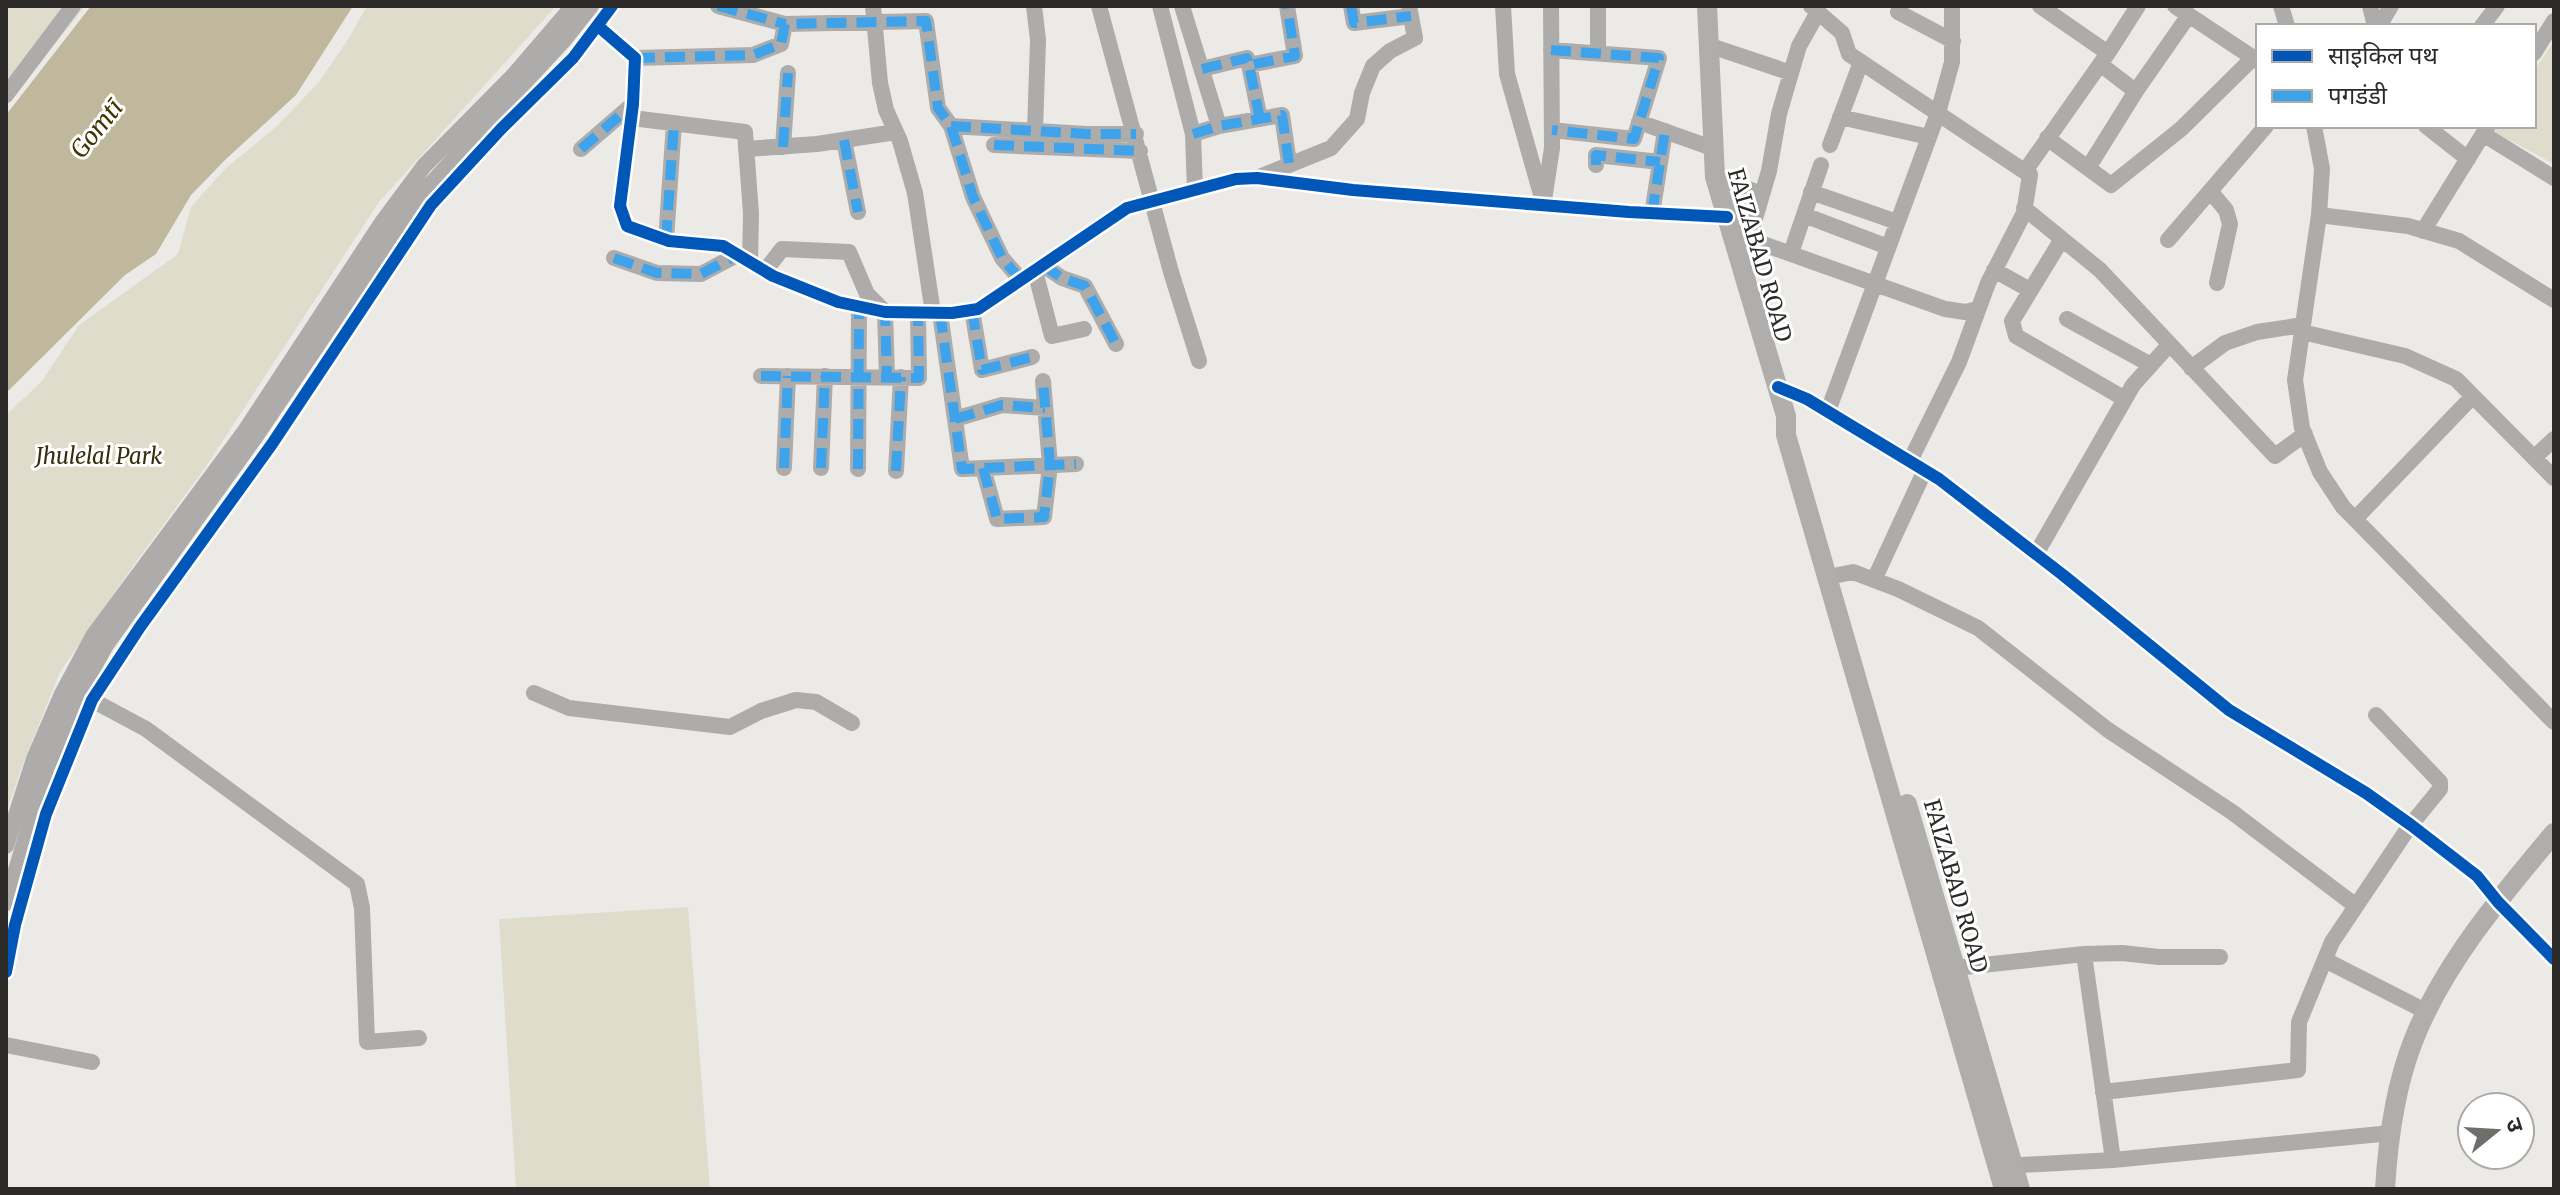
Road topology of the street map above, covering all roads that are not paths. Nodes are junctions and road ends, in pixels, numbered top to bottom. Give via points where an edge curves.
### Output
1 (73, 6) edge
2 (573, 6) edge
3 (591, 6) edge
4 (612, 6) edge
5 (718, 6) edge
6 (873, 6) edge
7 (1034, 6) edge
8 (1099, 6) edge
9 (1160, 6) edge
10 (1182, 6) edge
11 (1287, 6) edge
12 (1351, 6) edge
13 (1503, 6) edge
14 (1551, 6) edge
15 (1598, 6) edge
16 (1707, 6) edge
17 (1901, 6) edge
18 (1952, 6) edge
19 (2138, 6) edge
20 (2391, 6) edge
21 (2497, 6) edge
22 (2045, 7) edge
23 (1815, 9) edge
24 (2182, 10) edge
25 (1410, 11) edge
26 (2554, 21) edge
27 (785, 24) junction
28 (874, 24) junction
29 (2378, 24) edge
30 (2484, 24) edge
31 (598, 26) junction
32 (1953, 41) junction
33 (1708, 45) junction
34 (1551, 50) junction
35 (2536, 50) edge
36 (1598, 53) junction
37 (635, 58) junction
38 (2104, 59) junction
39 (2256, 59) edge
40 (1861, 62) junction
41 (1249, 65) junction
42 (1202, 69) junction
43 (788, 73) dead end
44 (1791, 73) junction
45 (2130, 87) dead end
46 (6, 95) edge
47 (632, 111) junction
48 (1938, 113) junction
49 (1840, 117) junction
50 (1260, 119) junction
51 (1639, 122) junction
52 (674, 123) junction
53 (951, 126) junction
54 (1219, 126) junction
55 (2264, 128) edge
56 (2314, 128) edge
57 (2429, 128) edge
58 (1552, 130) junction
59 (2486, 130) edge
60 (1035, 131) junction
61 (1665, 131) junction
62 (896, 132) junction
63 (1193, 134) junction
64 (1598, 135) junction
65 (1929, 137) junction
66 (2047, 138) junction
67 (844, 140) junction
68 (1138, 143) junction
69 (994, 145) dead end
70 (1830, 145) dead end
71 (783, 147) junction
72 (1712, 148) junction
73 (581, 149) dead end
74 (746, 149) junction
75 (2468, 159) junction
76 (1660, 162) junction
77 (1289, 163) junction
78 (1821, 165) dead end
79 (2088, 168) junction
80 (2025, 171) junction
81 (1715, 177) junction
82 (1257, 178) junction
83 (2554, 178) edge
84 (1195, 190) junction
85 (2210, 191) junction
86 (1811, 192) junction
87 (1762, 194) junction
88 (1153, 201) junction
89 (1544, 205) junction
90 (2024, 208) junction
91 (858, 212) dead end
92 (1652, 214) junction
93 (1804, 215) junction
94 (2319, 215) junction
95 (1897, 222) junction
96 (1728, 223) junction
97 (2423, 231) junction
98 (1749, 239) junction
99 (2062, 239) junction
100 (666, 240) junction
101 (2168, 240) dead end
102 (1888, 247) junction
103 (1791, 253) junction
104 (614, 258) dead end
105 (743, 258) junction
106 (1994, 270) junction
107 (765, 271) junction
108 (1033, 272) junction
109 (1875, 283) junction
110 (2217, 283) dead end
111 (2030, 290) junction
112 (2554, 300) edge
113 (859, 307) junction
114 (1978, 309) junction
115 (972, 310) junction
116 (885, 312) junction
117 (930, 313) junction
118 (2067, 319) dead end
119 (2302, 328) junction
120 (1084, 329) dead end
121 (1116, 344) dead end
122 (2169, 345) junction
123 (1032, 357) dead end
124 (1199, 361) dead end
125 (2151, 365) junction
126 (2191, 368) junction
127 (761, 376) dead end
128 (788, 376) junction
129 (825, 376) junction
130 (859, 376) junction
131 (894, 377) junction
132 (1043, 381) dead end
133 (1778, 387) junction
134 (2473, 396) junction
135 (2125, 399) junction
136 (1045, 408) junction
137 (1828, 411) junction
138 (955, 419) junction
139 (2305, 434) junction
140 (2554, 439) edge
141 (2534, 458) junction
142 (1076, 464) dead end
143 (1050, 465) junction
144 (1917, 466) junction
145 (784, 468) dead end
146 (821, 468) dead end
147 (983, 468) junction
148 (858, 469) dead end
149 (896, 471) dead end
150 (2554, 478) edge
151 (2355, 519) junction
152 (2036, 554) junction
153 (1834, 576) junction
154 (1874, 580) junction
155 (534, 693) dead end
156 (92, 700) junction
157 (2376, 715) dead end
158 (2554, 722) edge
159 (852, 723) dead end
160 (2411, 825) junction
161 (2554, 833) edge
162 (6, 846) edge
163 (2498, 902) junction
164 (6, 903) edge
165 (2356, 906) junction
166 (2084, 954) junction
167 (2220, 957) dead end
168 (2554, 959) edge
169 (2325, 960) junction
170 (1948, 970) junction
171 (6, 972) edge
172 (2427, 1012) junction
173 (419, 1038) dead end
174 (6, 1045) edge
175 (92, 1062) dead end
176 (2103, 1092) junction
177 (2391, 1133) junction
178 (2113, 1160) junction
179 (2005, 1166) junction
180 (2004, 1189) edge
181 (2020, 1189) edge
182 (2385, 1189) edge

1 - 46 street
2 - 162 street via 424,166 245,431 93,636 34,759
3 - 164 street via 415,201 106,645 47,767
4 - 31 street
5 - 27 street
6 - 28 street
7 - 60 street
8 - 68 street
9 - 63 street
10 - 42 street
11 - 41 street via 1295,56
12 - 25 street via 1354,23
13 - 89 street via 1507,74
14 - 34 street
15 - 36 street
16 - 33 main road, FAIZABAD ROAD
17 - 32 street via 1898,12
18 - 32 street
19 - 38 street
20 - 29 street
21 - 30 street
22 - 38 street
23 - 40 street via 1842,33 1849,54
23 - 44 street
24 - 39 street
24 - 79 street
25 - 77 street via 1415,38 1373,66 1357,119 1331,148
26 - 35 street
27 - 28 street
27 - 37 street via 781,44 753,55
28 - 53 street via 926,21 938,108
28 - 62 street via 880,83
31 - 37 street
31 - 156 street via 431,205
32 - 48 street
33 - 44 street
33 - 72 main road, FAIZABAD ROAD
34 - 36 street
34 - 58 street
36 - 51 street via 1659,58
37 - 47 street
38 - 45 street
38 - 66 street
39 - 79 street via 2111,185
40 - 48 street
40 - 49 street
41 - 42 street via 1247,58
41 - 50 street
42 - 54 street
43 - 71 street
44 - 87 street
47 - 52 street
47 - 73 street
47 - 100 street via 620,206 627,226
48 - 65 street
48 - 80 street
49 - 65 street
49 - 70 street
50 - 54 street
50 - 77 street via 1282,115
51 - 61 street
51 - 64 street via 1634,139
52 - 74 street via 745,132
52 - 100 street
53 - 60 street
53 - 108 street via 973,197 1002,258
54 - 63 street
55 - 85 street
56 - 94 street via 2322,169
57 - 75 street
58 - 64 street
58 - 89 street
59 - 75 street
59 - 83 street
60 - 68 street
61 - 72 street
61 - 76 street
62 - 67 street
62 - 117 street via 915,193
63 - 84 street
64 - 76 street via 1596,160
65 - 95 street
66 - 79 street
66 - 80 street
67 - 71 street
67 - 91 street
68 - 69 street
68 - 88 street
71 - 74 street
72 - 81 main road, FAIZABAD ROAD
74 - 105 street via 751,214
75 - 97 street
76 - 92 street
77 - 82 street
78 - 86 street
80 - 90 street via 2030,175
81 - 87 street
81 - 96 main road, FAIZABAD ROAD
82 - 84 street
82 - 89 street
84 - 88 street
85 - 101 street
85 - 110 street via 2230,224
86 - 93 street
86 - 95 street
87 - 98 street
88 - 108 street via 1127,208
88 - 124 street
89 - 92 street
90 - 99 street
90 - 106 street
92 - 96 street
93 - 102 street
93 - 103 street
94 - 97 street
94 - 119 street
95 - 102 street
96 - 98 street
96 - 133 main road, FAIZABAD ROAD
97 - 112 street via 2459,241
98 - 103 street
99 - 111 street
99 - 122 street via 2100,270
100 - 105 street via 723,246
102 - 109 street
103 - 109 street
104 - 105 street via 657,273 701,274
105 - 107 street
106 - 111 street
106 - 114 street
107 - 113 street
107 - 116 street via 782,249 849,252 867,294
108 - 115 street
108 - 120 street via 1052,336
108 - 121 street via 1085,286
109 - 114 street via 1945,309
109 - 137 street
111 - 135 street via 2012,321 2016,336
113 - 116 street
113 - 130 street
114 - 144 street
115 - 117 street
115 - 123 street via 982,370
116 - 117 street
116 - 131 street
117 - 131 street via 919,378
117 - 138 street
118 - 125 street
119 - 126 street via 2257,332 2225,343
119 - 134 street via 2405,356 2456,379
119 - 139 street via 2295,380
122 - 125 street
122 - 126 street
125 - 135 street
126 - 139 street via 2275,456
127 - 128 street
128 - 129 street
128 - 145 street
129 - 130 street
129 - 146 street
130 - 131 street
130 - 148 street
131 - 149 street
132 - 136 street
133 - 137 street
133 - 153 main road, FAIZABAD ROAD via 1786,435
134 - 141 street
134 - 151 street
135 - 152 street
136 - 138 street via 1002,405
136 - 143 street
137 - 144 street
138 - 147 street via 962,469
139 - 151 street via 2320,472
140 - 141 street
141 - 150 street
142 - 143 street
143 - 147 street
143 - 147 street via 1044,517 997,519
144 - 152 street
144 - 154 street
151 - 158 street
152 - 160 street via 2229,710
153 - 154 street via 1853,572
153 - 170 main road, FAIZABAD ROAD
154 - 165 street via 1978,628 2108,730 2232,812
155 - 159 street via 569,708 730,727 796,700 816,702
156 - 171 street via 46,814
156 - 173 street via 146,729 357,884 367,1042
157 - 160 street via 2440,782
160 - 163 street via 2477,876
160 - 165 street
161 - 163 main road
163 - 168 street
163 - 172 main road
165 - 169 street
166 - 167 street
166 - 170 street
166 - 176 street
169 - 172 street
169 - 176 street via 2299,1022 2298,1070
170 - 179 main road, FAIZABAD ROAD
172 - 177 main road via 2400,1082
174 - 175 street
176 - 178 street
177 - 178 street
177 - 182 main road
178 - 179 street
179 - 180 main road, FAIZABAD ROAD
179 - 181 main road, FAIZABAD ROAD

